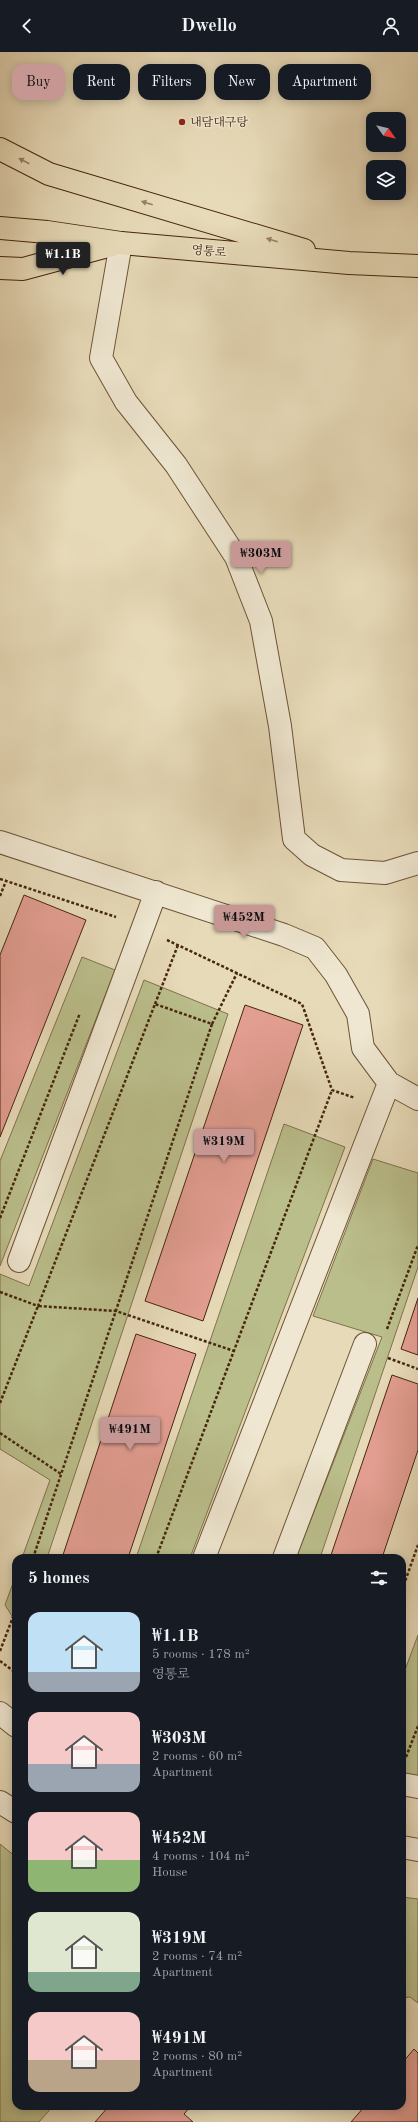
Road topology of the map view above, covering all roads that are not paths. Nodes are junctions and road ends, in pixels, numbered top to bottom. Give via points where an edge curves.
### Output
1 (0, 149) edge
2 (0, 228) edge
3 (121, 243) junction
4 (349, 263) junction
5 (418, 266) edge
6 (0, 268) edge
7 (0, 842) edge
8 (418, 863) edge
9 (156, 892) junction
10 (389, 1083) junction
11 (418, 1098) edge
12 (19, 1262) dead end
13 (365, 1344) dead end
14 (206, 1554) edge
15 (286, 1554) edge
16 (0, 1713) edge
17 (12, 1723) edge
18 (406, 1785) edge
19 (418, 1787) edge
20 (0, 1802) edge
21 (12, 1810) edge
22 (406, 1848) edge
23 (418, 1850) edge

4 -> 1 main road via 49,174
2 - 3 main road, 영통로
3 - 4 main road, 영통로
3 - 6 main road via 23,269
3 - 8 street via 101,358 126,402 176,465 236,557 261,621 280,726 294,839 312,855 341,870 385,873
4 - 5 main road, 영통로
7 - 9 street
9 - 10 street via 316,948 336,975 358,1014 363,1048
9 - 12 street
10 - 11 street
10 - 14 street
13 - 15 street
16 - 17 street
18 - 19 street
20 - 21 street
22 - 23 street

